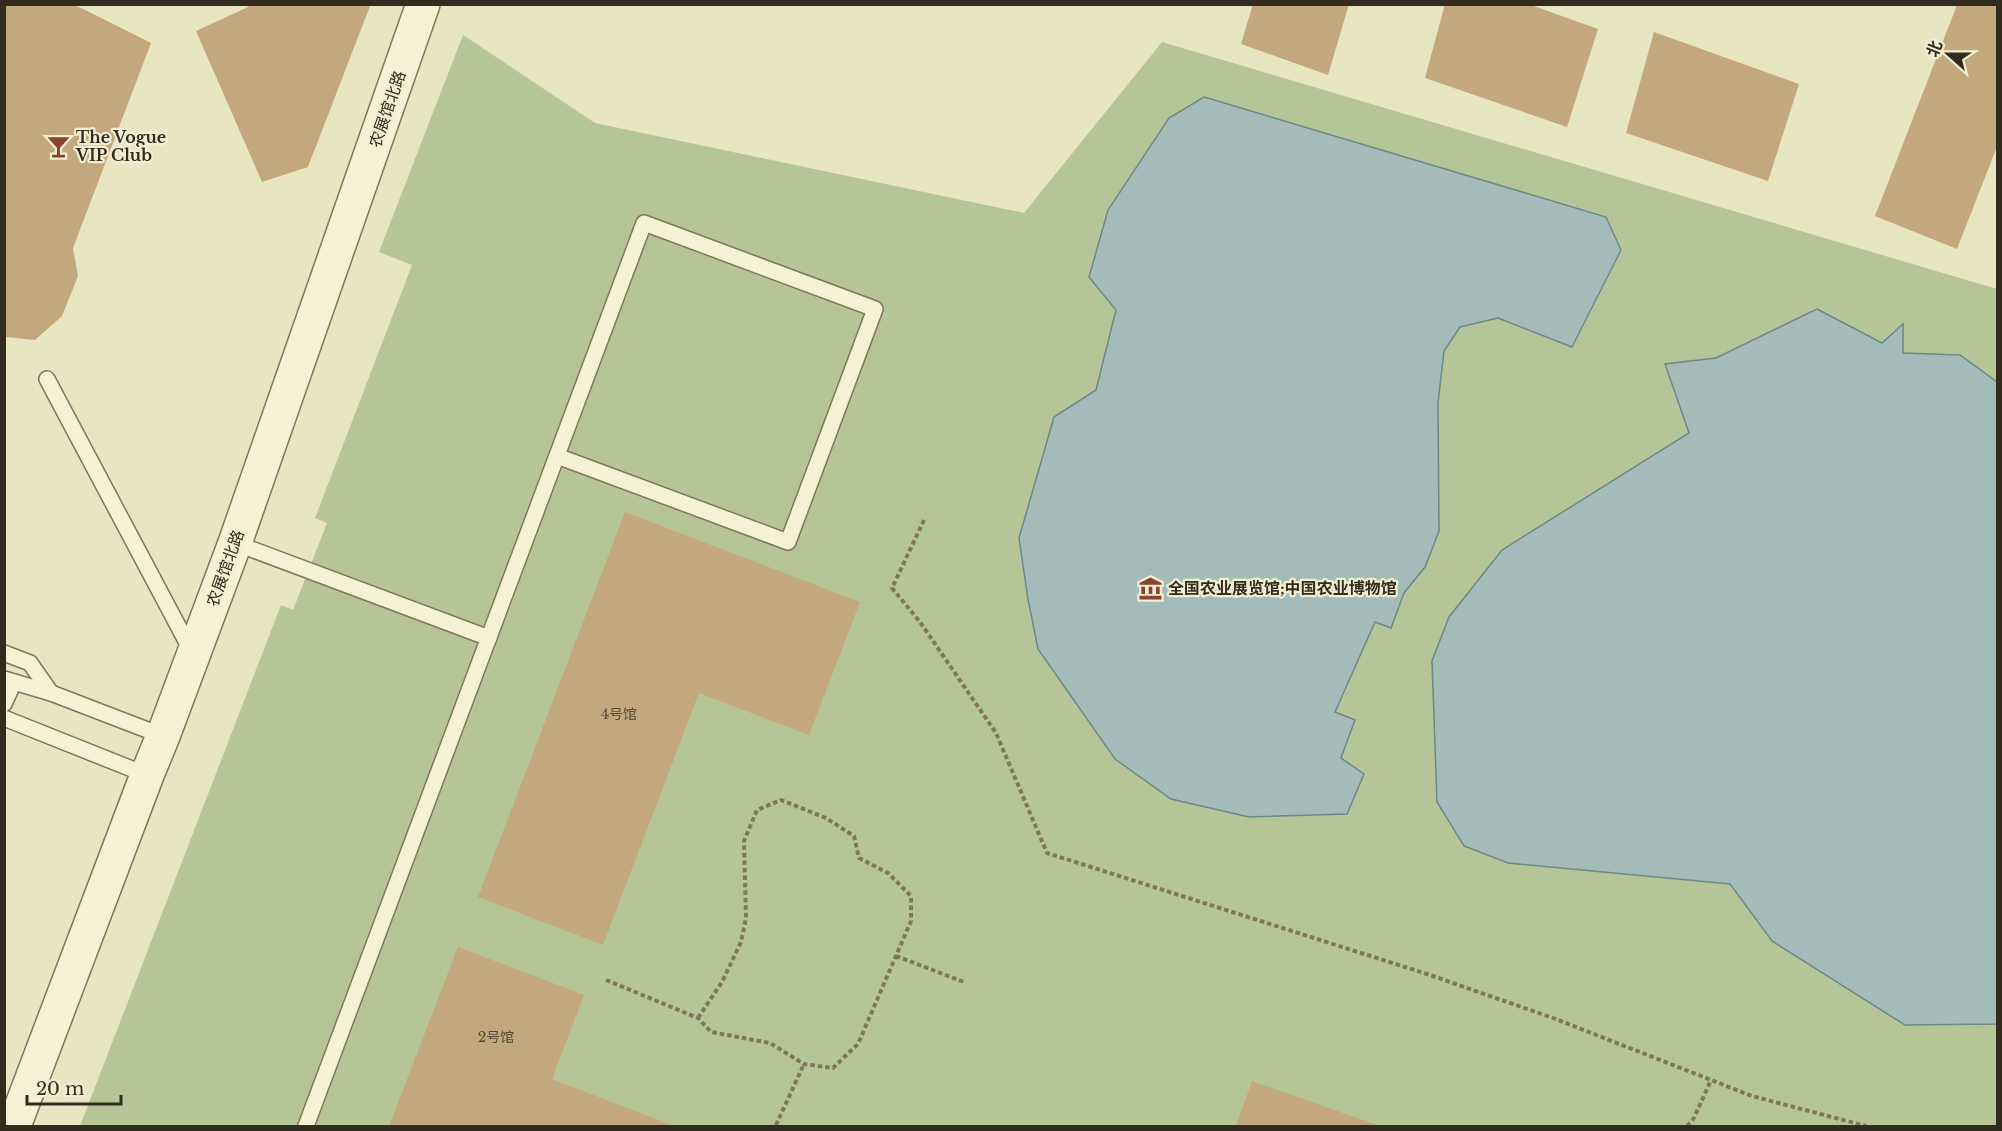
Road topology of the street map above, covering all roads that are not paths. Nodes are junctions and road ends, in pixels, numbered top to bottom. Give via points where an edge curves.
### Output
1 (423, 4) edge
2 (47, 379) dead end
3 (557, 456) junction
4 (235, 543) junction
5 (489, 638) junction
6 (4, 653) edge
7 (193, 654) junction
8 (9, 681) edge
9 (51, 693) junction
10 (4, 704) edge
11 (4, 718) edge
12 (163, 736) junction
13 (147, 775) junction
14 (14, 1126) edge
15 (306, 1126) edge

1 - 4 street, 农展馆北路
2 - 7 lane
3 - 3 lane via 788,542 875,309 644,223
3 - 5 lane
4 - 5 lane
4 - 7 street, 农展馆北路
5 - 15 lane
6 - 9 lane via 30,663
7 - 12 street, 农展馆北路
8 - 9 lane
8 - 10 lane
9 - 12 lane
11 - 13 lane
12 - 13 street, 农展馆北路
13 - 14 street, 农展馆北路

